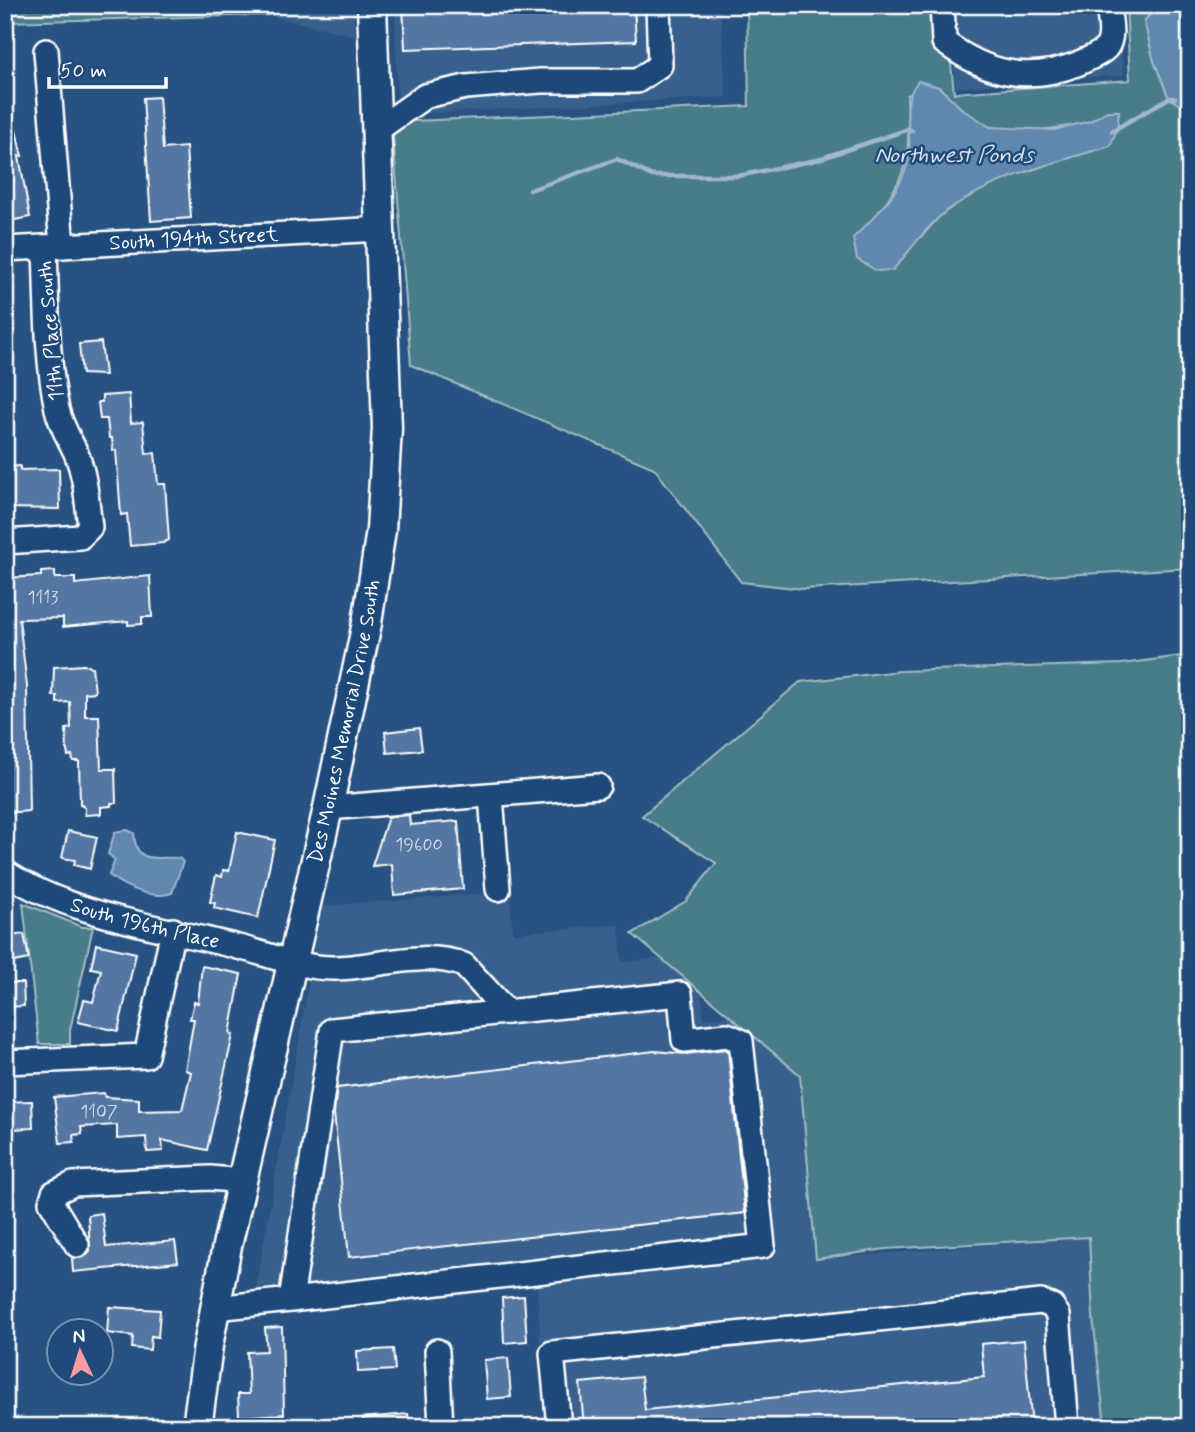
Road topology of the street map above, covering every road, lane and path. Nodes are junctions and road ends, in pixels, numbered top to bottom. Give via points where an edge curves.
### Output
1 (372, 5) edge
2 (658, 5) edge
3 (942, 5) edge
4 (1108, 5) edge
5 (46, 51) dead end
6 (377, 130) junction
7 (382, 229) junction
8 (53, 246) junction
9 (5, 249) edge
10 (5, 542) edge
11 (598, 786) dead end
12 (491, 795) junction
13 (328, 808) junction
14 (5, 872) edge
15 (498, 890) dead end
16 (173, 930) junction
17 (293, 960) junction
18 (507, 1012) junction
19 (5, 1062) edge
20 (242, 1181) junction
21 (77, 1245) dead end
22 (291, 1300) junction
23 (215, 1308) junction
24 (437, 1351) dead end
25 (197, 1427) edge
26 (441, 1427) edge
27 (559, 1427) edge
28 (1067, 1427) edge

1 - 6 main road, Des Moines Memorial Drive South
2 - 6 street via 660,65 637,81 466,87 425,96
3 - 4 street via 944,42 962,55 1014,75 1039,76 1106,48 1111,34
5 - 8 street, 11th Place South
6 - 7 main road, Des Moines Memorial Drive South
7 - 8 street, South 194th Street
7 - 13 main road, Des Moines Memorial Drive South via 387,428 381,530 368,623
8 - 9 street, South 194th Street
8 - 10 street, 11th Place South via 51,369 63,431 84,479 90,527 80,537
11 - 12 street
12 - 13 street
12 - 15 street
13 - 17 main road, Des Moines Memorial Drive South
14 - 16 street, South 196th Place via 63,900
16 - 17 street, South 196th Place
16 - 19 street via 146,1056
17 - 18 street, South 196th Place via 330,968 447,960 464,965
17 - 20 main road, Des Moines Memorial Drive South
18 - 22 street via 331,1030
18 - 22 street via 680,993 684,1040 727,1035 741,1041 763,1246
20 - 21 street via 210,1178 73,1184 54,1193 51,1202
20 - 23 main road, Des Moines Memorial Drive South
22 - 23 street
23 - 25 main road, Des Moines Memorial Drive South
24 - 26 street
27 - 28 street via 552,1353 1041,1302 1052,1306 1058,1315

